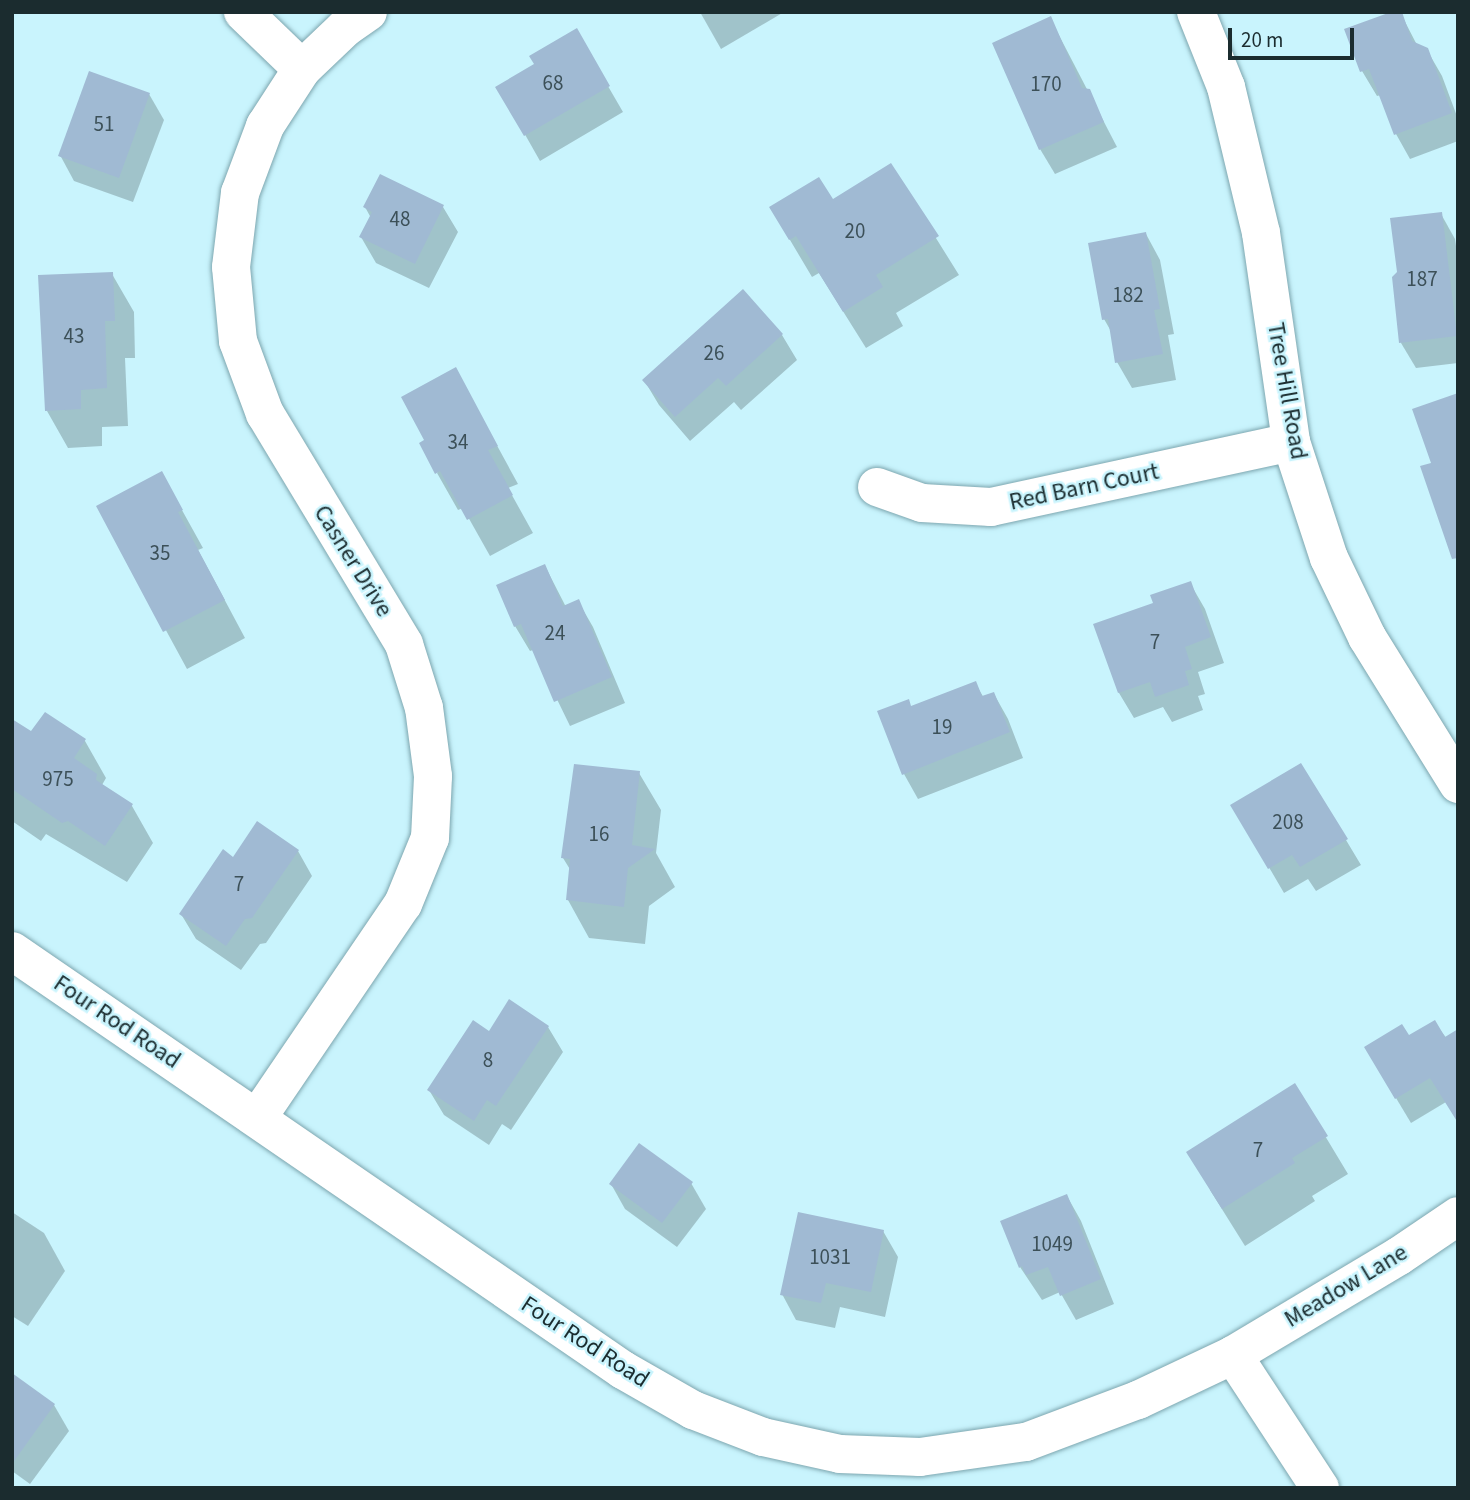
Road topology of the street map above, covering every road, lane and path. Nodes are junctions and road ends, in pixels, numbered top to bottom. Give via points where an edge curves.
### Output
1 (243, 12) edge
2 (368, 12) edge
3 (1196, 12) edge
4 (302, 69) junction
5 (1291, 442) junction
6 (877, 487) dead end
7 (1458, 784) edge
8 (12, 951) edge
9 (258, 1117) junction
10 (1458, 1216) edge
11 (1233, 1355) junction
12 (1320, 1488) edge

1 - 4 street
2 - 4 street, Casner Drive
3 - 5 street, Tree Hill Road via 1226,87 1261,233
4 - 9 street, Casner Drive via 265,126 240,193 231,267 238,341 265,414 404,644 424,708 433,776 430,838 403,904
5 - 6 street, Red Barn Court via 991,507 922,503
5 - 7 street, Tree Hill Road via 1329,558 1367,637
8 - 9 street, Four Rod Road
9 - 11 street, Four Rod Road via 623,1370 693,1409 763,1437 839,1454 920,1457 1027,1442 1138,1400
10 - 11 street, Meadow Lane
11 - 12 street

